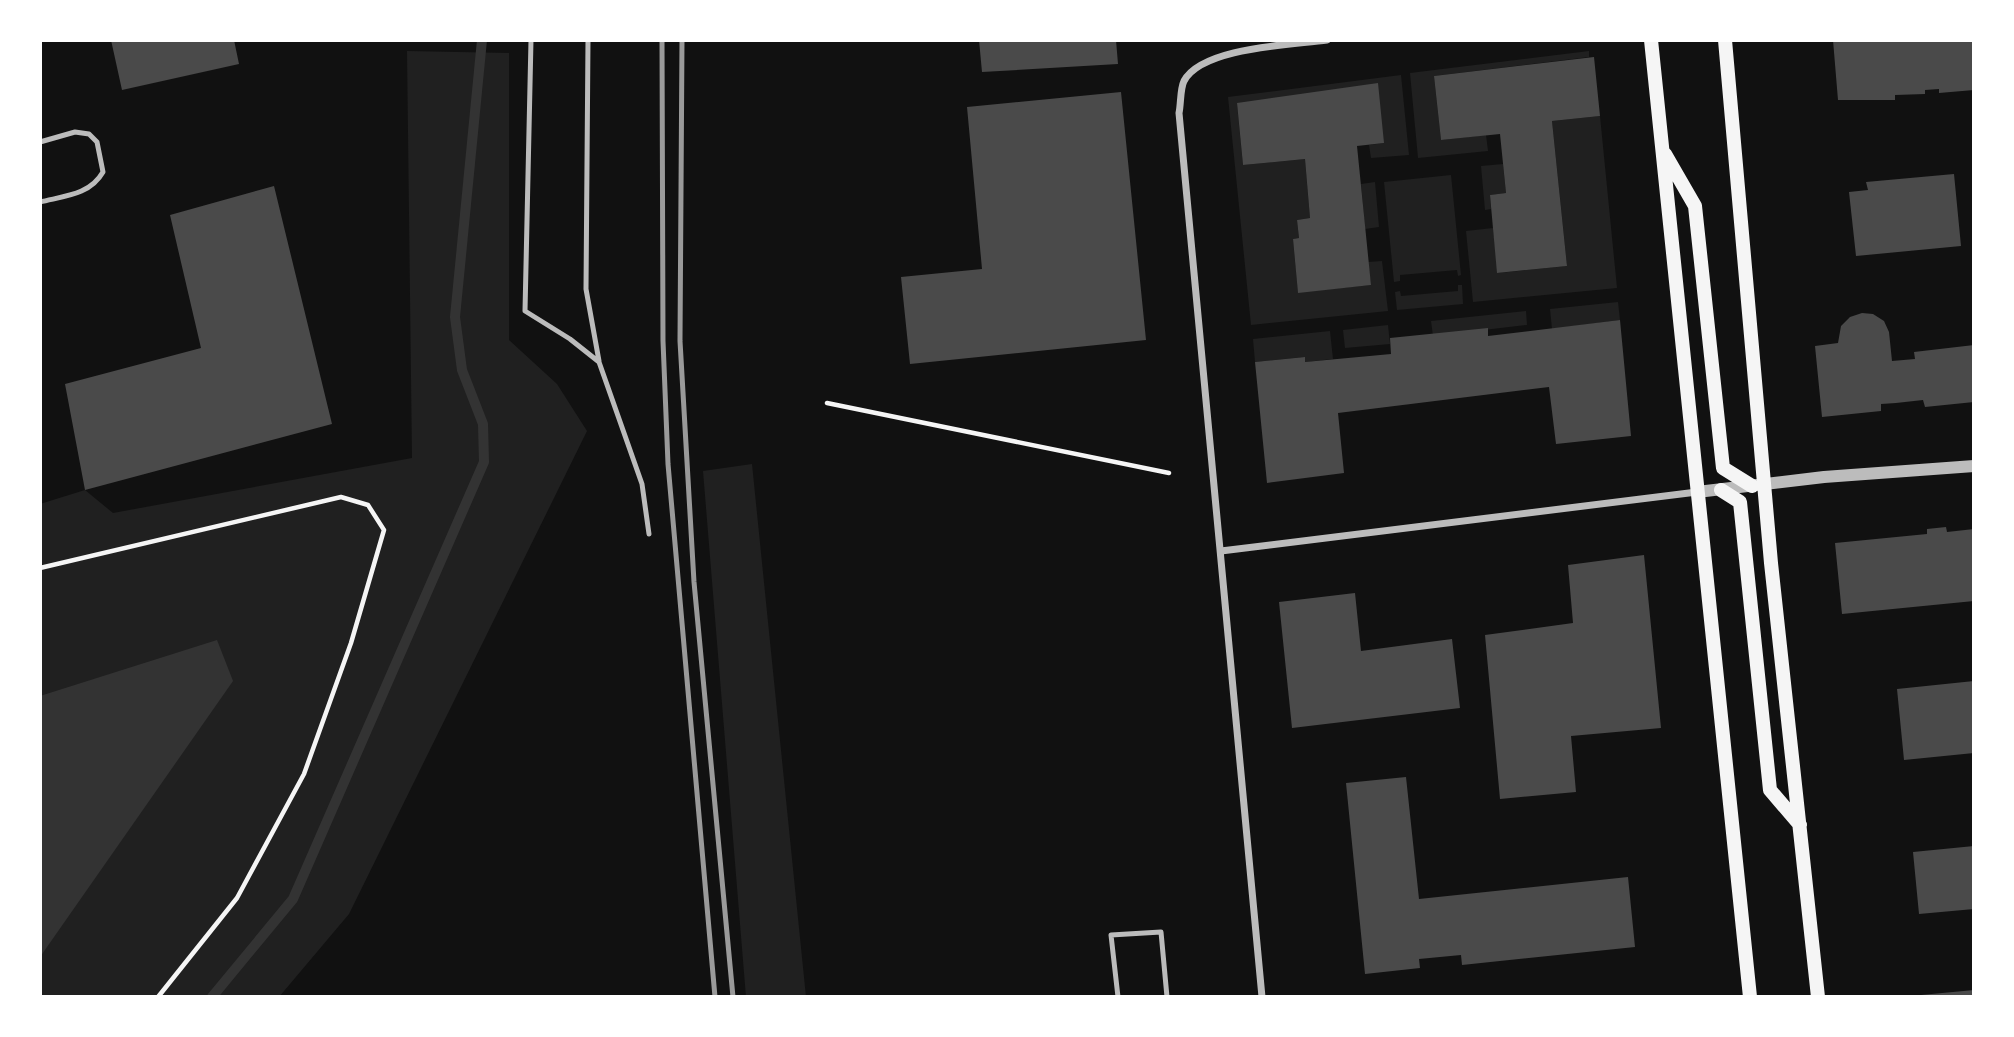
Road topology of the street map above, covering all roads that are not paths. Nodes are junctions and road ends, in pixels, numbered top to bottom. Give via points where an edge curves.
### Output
1 (531, 40) edge
2 (588, 40) edge
3 (1327, 40) edge
4 (1651, 40) edge
5 (1725, 40) edge
6 (40, 142) edge
7 (1662, 150) junction
8 (40, 202) edge
9 (599, 362) junction
10 (1974, 466) edge
11 (1758, 485) junction
12 (1721, 490) junction
13 (1697, 492) junction
14 (649, 534) dead end
15 (1221, 551) junction
16 (1800, 827) junction
17 (1118, 997) edge
18 (1167, 997) edge
19 (1262, 997) edge
20 (1750, 997) edge
21 (1818, 997) edge

1 - 9 lane via 525,311
2 - 9 lane via 586,289
3 - 15 street via 1230,52 1205,63 1185,80 1179,113
4 - 7 main road
5 - 11 main road
6 - 8 lane via 75,132 89,134 97,142 103,172 96,184 84,191
7 - 11 main road via 1695,206 1723,468
7 - 13 main road
9 - 14 lane via 642,484
10 - 11 street
11 - 12 street
11 - 16 main road
12 - 13 street
12 - 16 main road via 1740,502 1770,790
13 - 15 street
13 - 20 main road
15 - 19 street
16 - 21 main road
17 - 18 lane via 1111,936 1161,932

